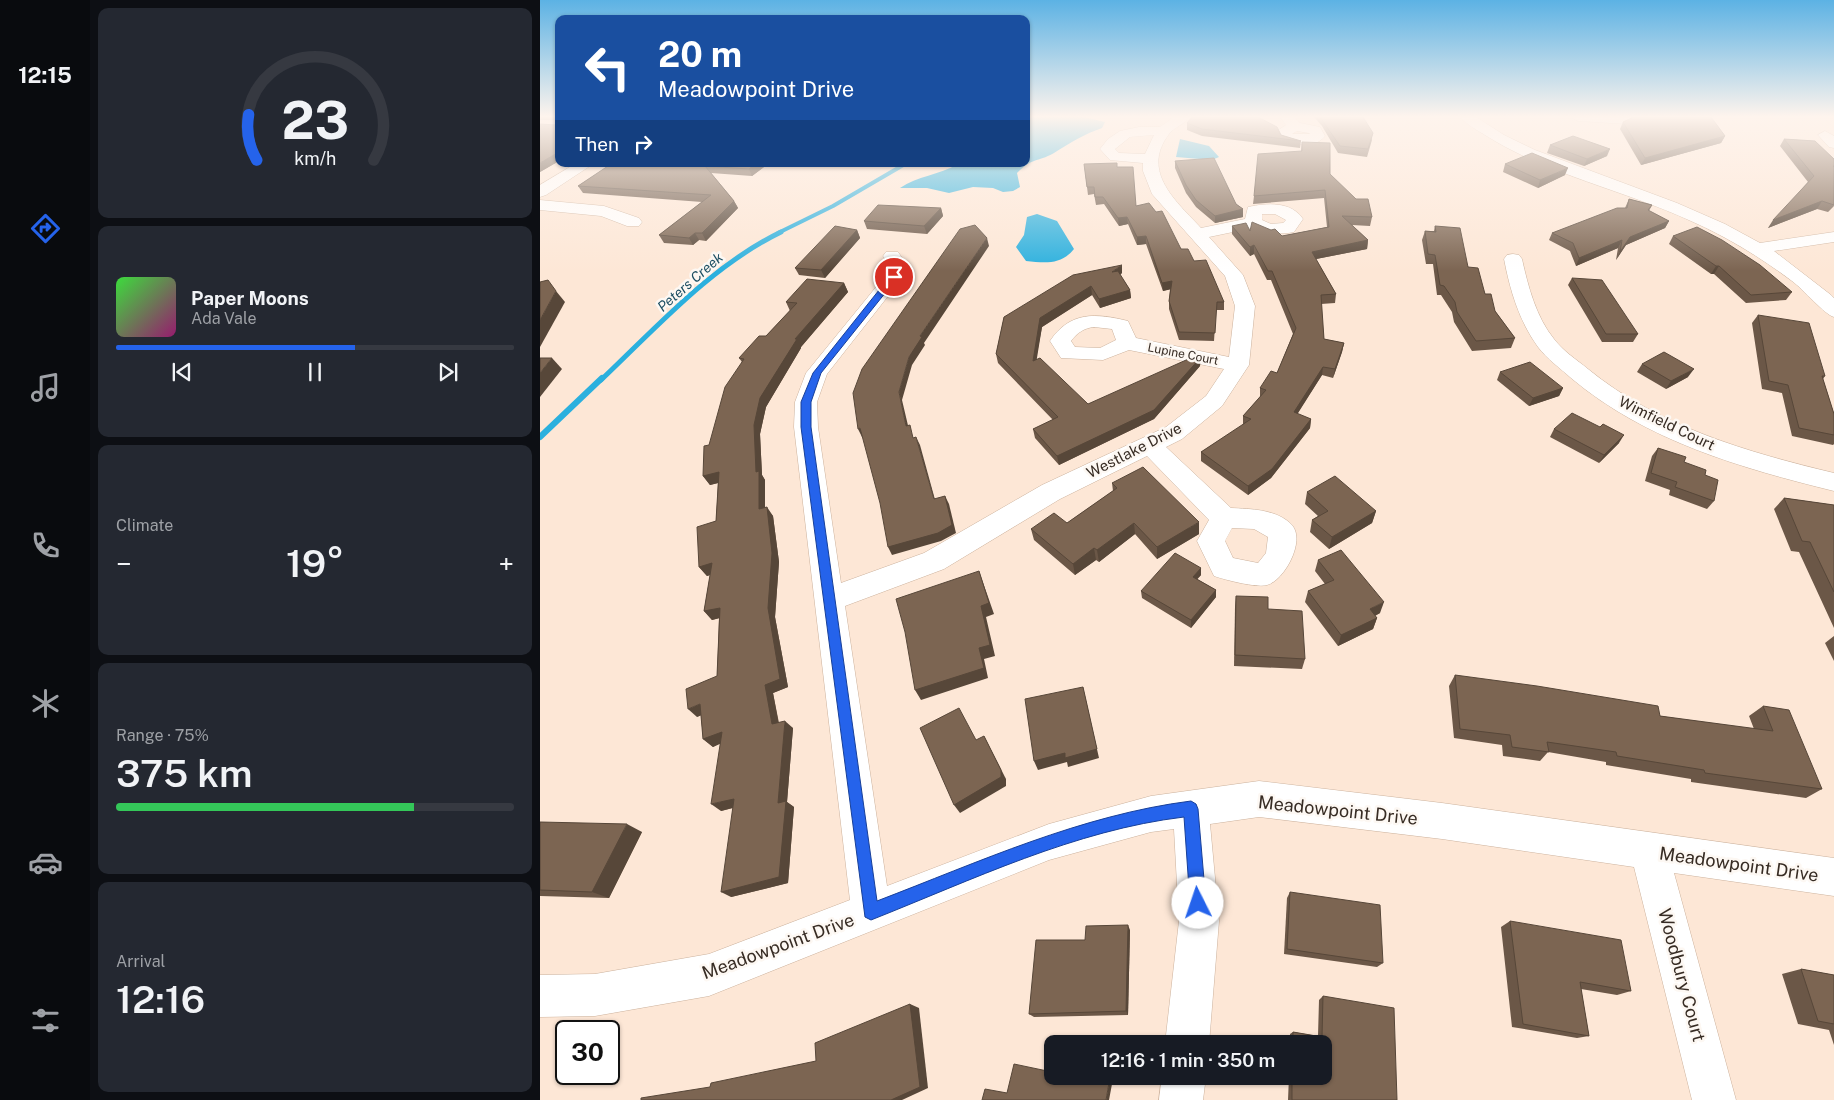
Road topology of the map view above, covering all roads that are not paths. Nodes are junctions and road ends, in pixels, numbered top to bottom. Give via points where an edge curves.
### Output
1 (578, 168) edge
2 (1151, 168) edge
3 (1568, 168) edge
4 (540, 192) edge
5 (540, 205) edge
6 (632, 222) dead end
7 (1253, 223) edge
8 (1197, 234) junction
9 (1834, 237) edge
10 (1761, 248) junction
11 (892, 256) dead end
12 (1513, 259) dead end
13 (1834, 311) edge
14 (1127, 342) dead end
15 (1238, 364) junction
16 (1150, 445) junction
17 (1834, 482) edge
18 (1224, 518) dead end
19 (829, 600) junction
20 (1191, 809) junction
21 (1649, 851) junction
22 (1834, 878) edge
23 (871, 912) junction
24 (540, 996) edge
25 (1188, 1035) edge
26 (1183, 1085) edge
27 (1181, 1100) edge
28 (1714, 1100) edge

1 - 4 street
2 - 8 street, Westlake Drive via 1158,190
3 - 10 street via 1716,224
5 - 6 street via 604,211
7 - 8 street
8 - 15 street, Westlake Drive via 1234,276 1245,306
9 - 10 street
10 - 13 street via 1799,277
11 - 19 street via 898,265 894,277 817,373 806,402 806,427
12 - 17 street, Wimfield Court via 1526,311 1546,344 1582,377 1630,408 1695,440 1774,468
14 - 15 street, Lupine Court
15 - 16 street, Westlake Drive via 1214,401 1174,433
16 - 18 street
16 - 19 street, Westlake Drive via 1051,492 934,561
19 - 23 street
20 - 21 street, Meadowpoint Drive via 1259,799
20 - 23 street, Meadowpoint Drive via 1151,814 1050,842
20 - 25 street via 1199,922
21 - 22 street, Meadowpoint Drive
21 - 28 street, Woodbury Court
23 - 24 street, Meadowpoint Drive via 709,975 595,996
26 - 27 street

